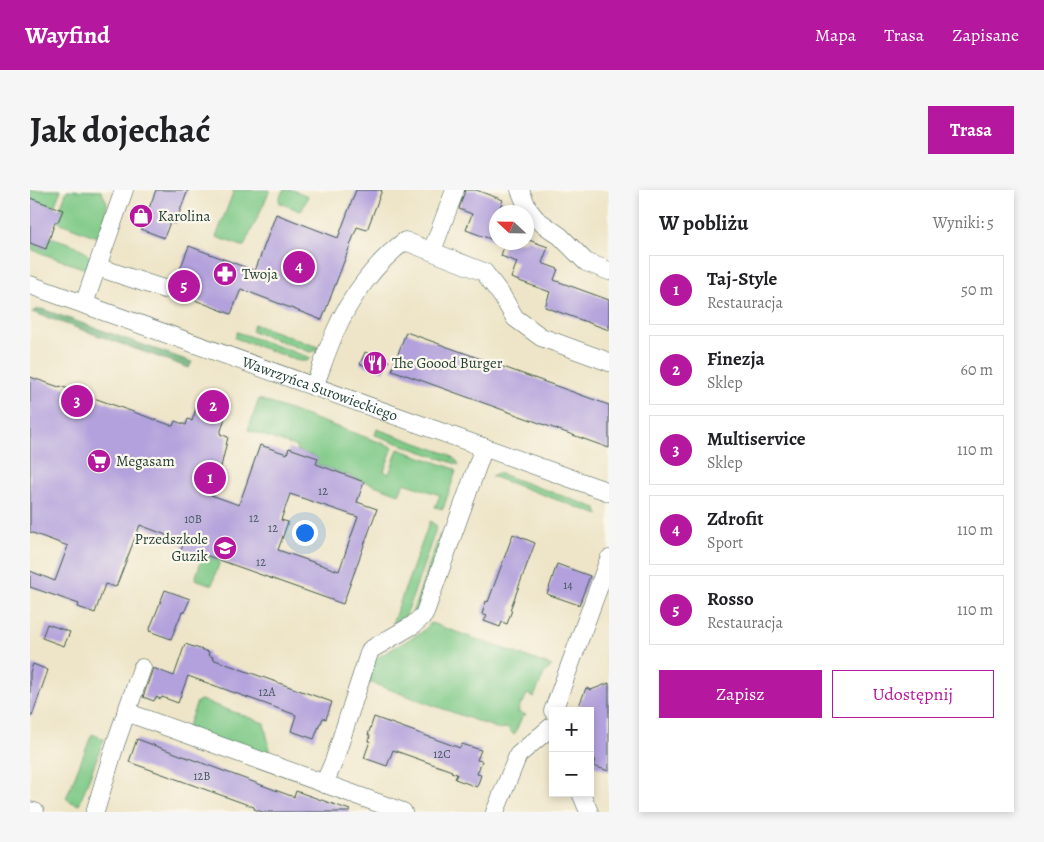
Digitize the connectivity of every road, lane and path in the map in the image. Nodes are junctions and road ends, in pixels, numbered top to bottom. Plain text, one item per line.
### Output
1 (124, 190) edge
2 (455, 190) edge
3 (520, 190) edge
4 (432, 251) junction
5 (98, 267) junction
6 (609, 270) edge
7 (30, 285) edge
8 (164, 290) dead end
9 (84, 304) junction
10 (609, 362) edge
11 (314, 387) junction
12 (484, 447) junction
13 (609, 492) edge
14 (609, 559) edge
15 (142, 668) dead end
16 (557, 707) edge
17 (126, 712) junction
18 (549, 723) edge
19 (324, 784) junction
20 (583, 797) edge
21 (30, 811) edge
22 (35, 812) edge
23 (95, 812) edge
24 (403, 812) edge
25 (495, 812) edge
26 (590, 812) edge

1 - 5 street
2 - 4 street
3 - 6 street
4 - 10 street
4 - 11 street
5 - 8 street
5 - 9 street
7 - 9 street, Wawrzyńca Surowieckiego
9 - 11 street, Wawrzyńca Surowieckiego
11 - 12 street, Wawrzyńca Surowieckiego
12 - 13 street, Wawrzyńca Surowieckiego
12 - 19 street
14 - 16 street
15 - 17 street
17 - 19 street
17 - 23 street
18 - 25 street
19 - 24 street
20 - 26 street
21 - 22 street

